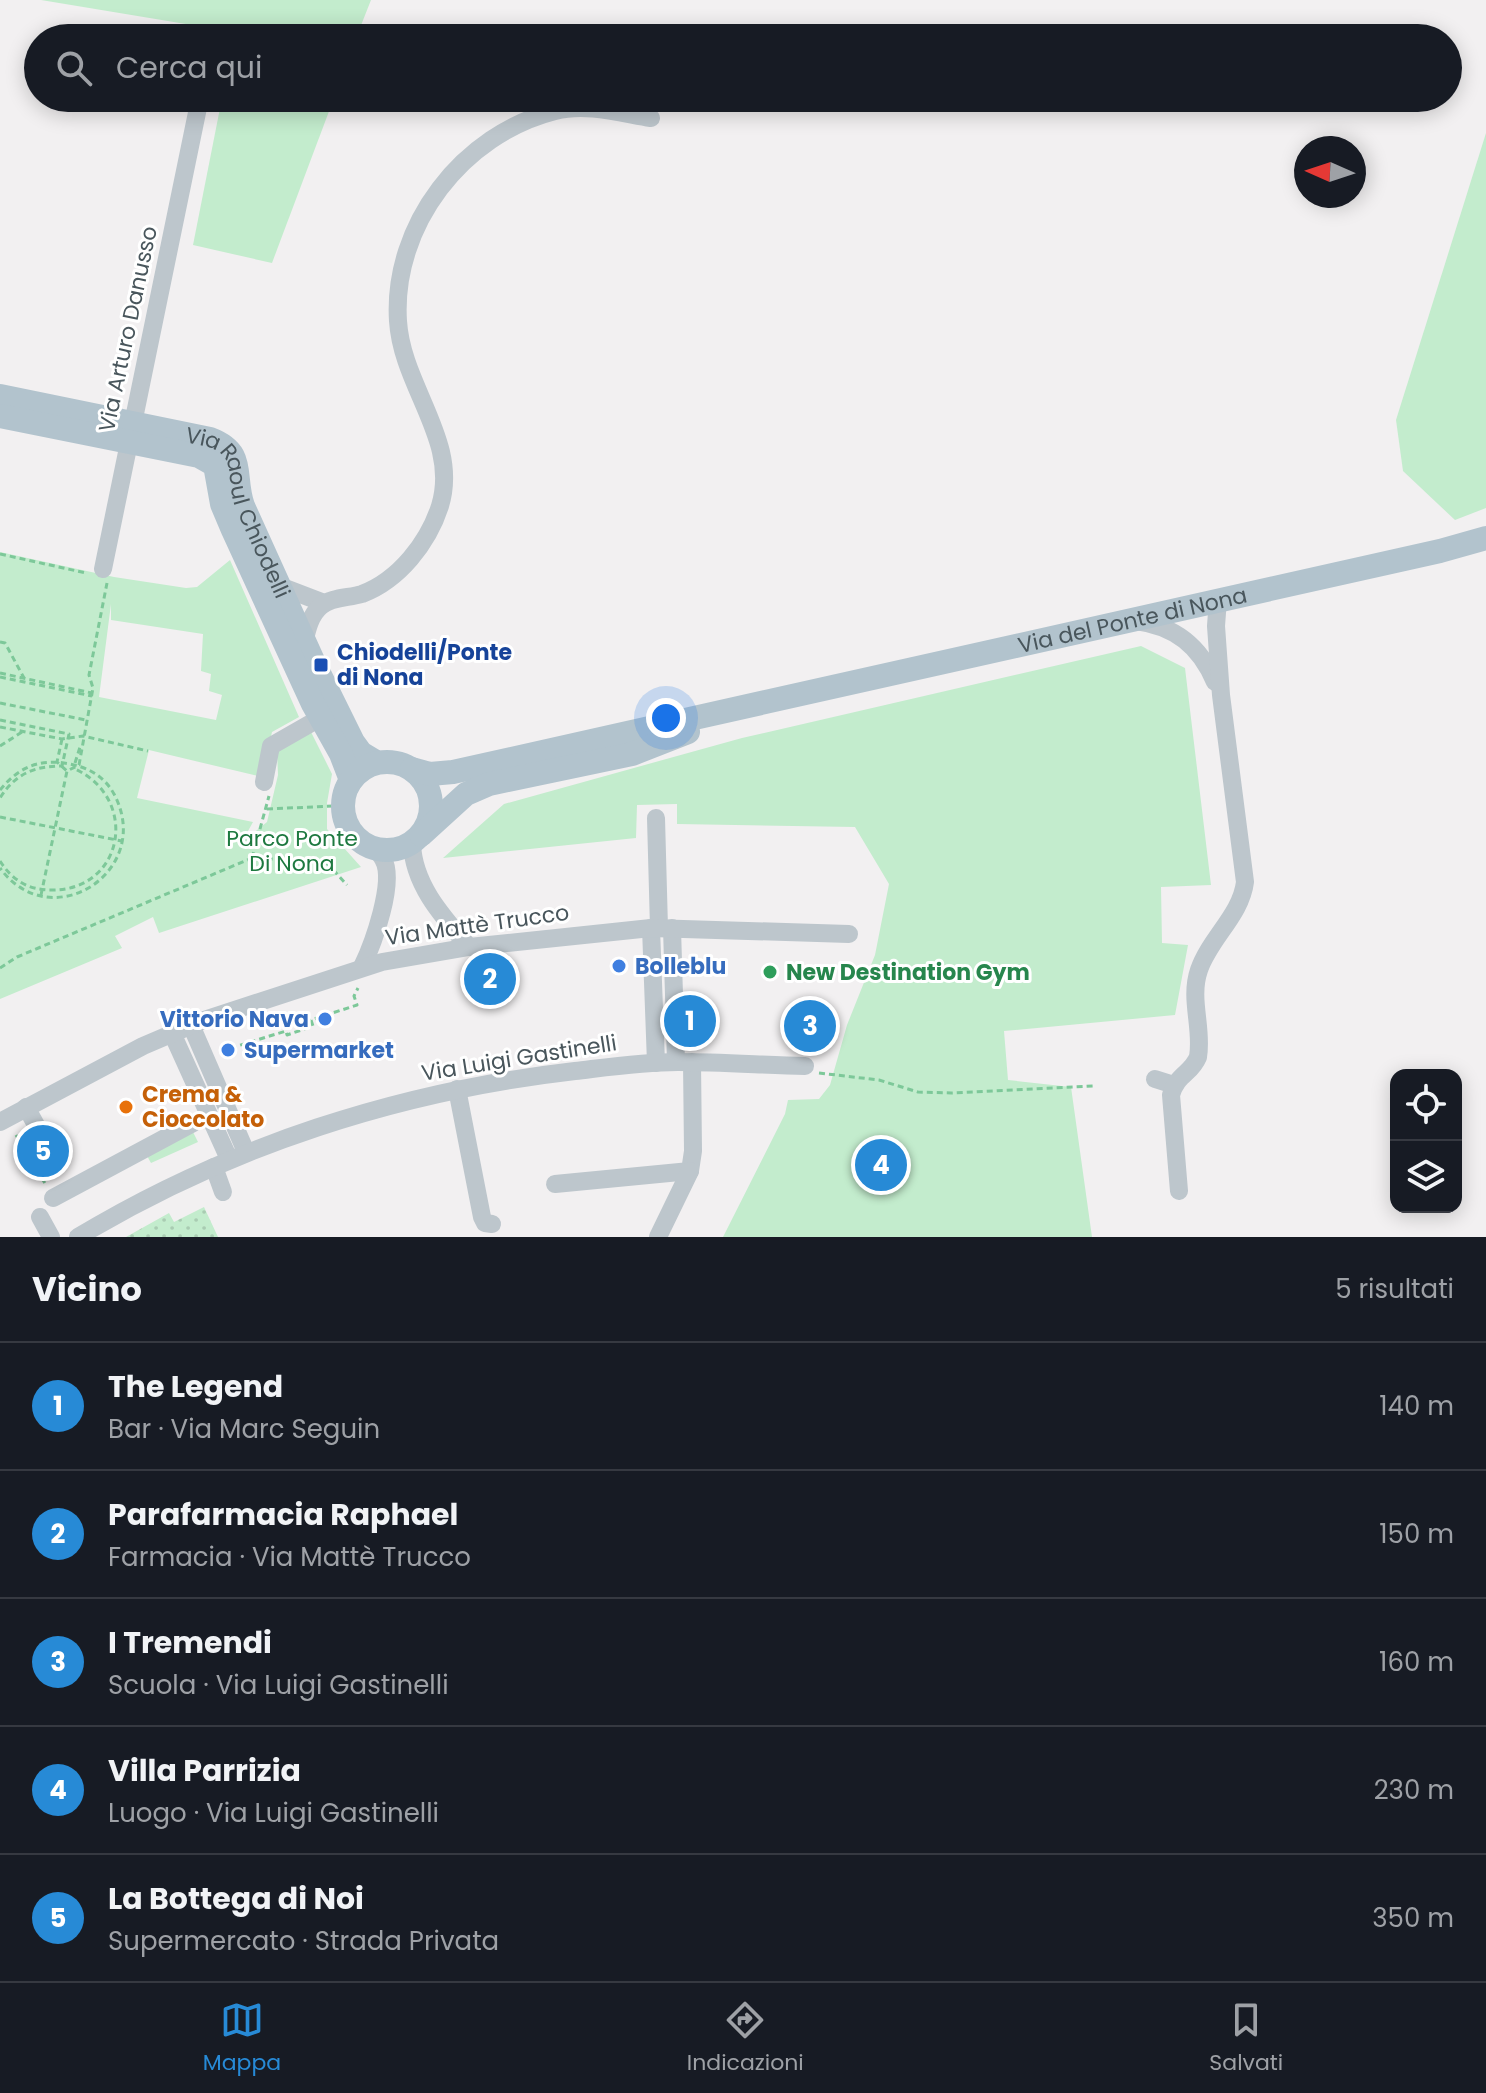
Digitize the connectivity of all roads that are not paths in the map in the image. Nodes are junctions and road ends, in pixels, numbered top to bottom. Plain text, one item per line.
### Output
1 (197, 112) edge
2 (551, 112) edge
3 (616, 112) edge
4 (651, 118) dead end
5 (0, 396) edge
6 (0, 416) edge
7 (132, 433) junction
8 (1486, 538) edge
9 (106, 573) road end
10 (277, 585) junction
11 (1218, 599) junction
12 (324, 603) junction
13 (1185, 607) junction
14 (1128, 621) junction
15 (1187, 639) junction
16 (304, 643) junction
17 (1217, 644) junction
18 (1221, 695) junction
19 (777, 699) junction
20 (320, 718) junction
21 (376, 762) junction
22 (412, 769) junction
23 (351, 780) junction
24 (264, 782) dead end
25 (656, 818) dead end
26 (416, 839) junction
27 (375, 849) junction
28 (660, 928) junction
29 (849, 934) dead end
30 (469, 947) junction
31 (362, 967) junction
32 (191, 1025) junction
33 (172, 1033) junction
34 (684, 1062) junction
35 (656, 1063) junction
36 (812, 1070) road end
37 (1155, 1079) dead end
38 (1174, 1085) junction
39 (457, 1089) junction
40 (57, 1091) junction
41 (26, 1107) junction
42 (65, 1109) dead end
43 (0, 1122) edge
44 (193, 1123) dead end
45 (36, 1125) dead end
46 (230, 1159) junction
47 (690, 1171) junction
48 (555, 1184) dead end
49 (1179, 1191) dead end
50 (223, 1192) dead end
51 (53, 1198) road end
52 (40, 1217) dead end
53 (492, 1224) dead end
54 (49, 1237) edge
55 (78, 1237) edge
56 (658, 1237) edge

1 - 7 street, Via Arturo Danusso
2 - 12 street
3 - 4 street
5 - 7 main road, Via Raoul Chiodelli
6 - 7 main road, Via Raoul Chiodelli
7 - 9 street, Via Arturo Danusso
7 - 10 main road, Via Raoul Chiodelli
7 - 20 main road, Via Raoul Chiodelli
8 - 11 main road, Via del Ponte di Nona
10 - 12 street
10 - 16 main road, Via Raoul Chiodelli
11 - 13 main road, Via del Ponte di Nona
11 - 17 street
12 - 16 street
13 - 14 main road, Via del Ponte di Nona
13 - 15 street
13 - 17 street
14 - 15 street
14 - 19 main road, Via del Ponte di Nona
15 - 18 street
16 - 21 main road, Via Raoul Chiodelli
17 - 18 street
18 - 38 street
19 - 22 main road, Via del Ponte di Nona
19 - 26 main road, Via del Ponte di Nona
20 - 23 main road, Via Raoul Chiodelli
20 - 24 street
21 - 22 main road
21 - 23 main road
22 - 26 main road
23 - 27 main road
25 - 28 street
26 - 27 main road
26 - 30 street
27 - 31 street
28 - 29 street, Via Mattè Trucco
28 - 30 street, Via Mattè Trucco
28 - 34 street
28 - 35 street
30 - 31 street, Via Mattè Trucco
31 - 32 street, Via Mattè Trucco
32 - 33 street, Via Mattè Trucco
32 - 46 street
33 - 40 street, Via Mattè Trucco
33 - 46 street
34 - 35 street, Via Luigi Gastinelli
34 - 36 street, Via Luigi Gastinelli
34 - 47 street
35 - 39 street, Via Luigi Gastinelli
37 - 38 street
38 - 49 street
39 - 46 street, Via Luigi Gastinelli
39 - 53 street
40 - 41 street, Via Mattè Trucco
40 - 42 street
41 - 43 street, Via Mattè Trucco
41 - 45 street
44 - 51 street
46 - 50 street
46 - 55 street, Via Luigi Gastinelli
47 - 48 street
47 - 56 street
52 - 54 street

